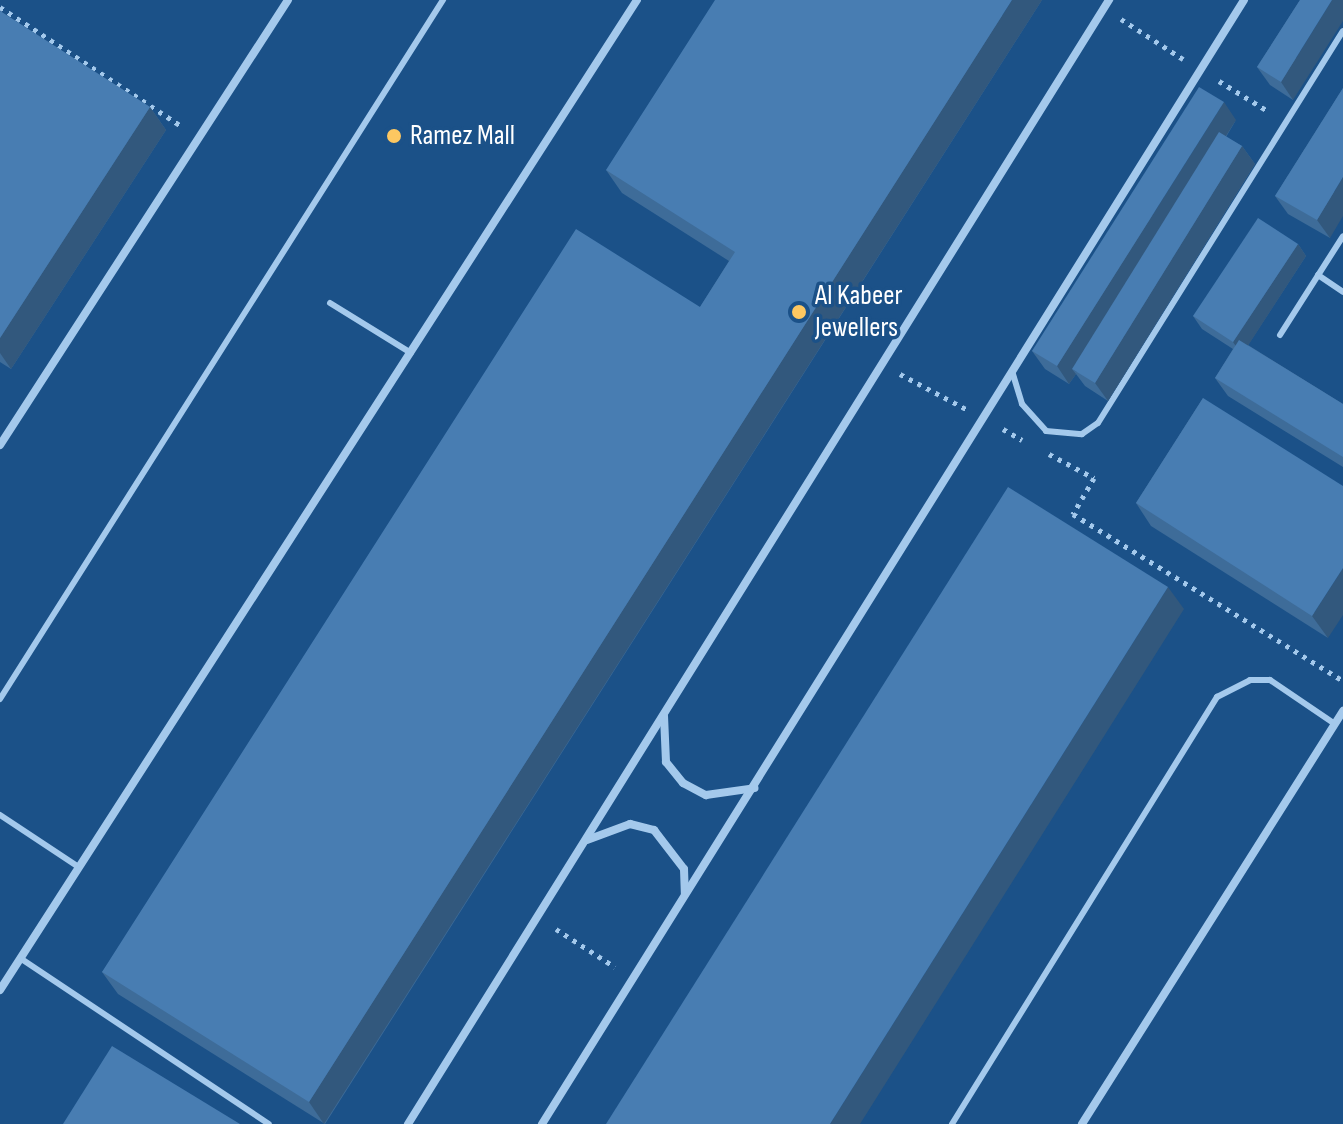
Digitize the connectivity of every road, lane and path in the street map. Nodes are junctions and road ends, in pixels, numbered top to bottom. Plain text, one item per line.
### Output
1 (288, 0) edge
2 (443, 0) edge
3 (637, 0) edge
4 (1109, 0) edge
5 (1244, 0) edge
6 (0, 7) edge
7 (1343, 31) edge
8 (199, 137) junction
9 (1343, 236) edge
10 (1318, 275) junction
11 (1343, 292) edge
12 (330, 303) dead end
13 (1280, 335) dead end
14 (411, 353) junction
15 (881, 364) junction
16 (1012, 371) junction
17 (984, 419) junction
18 (0, 445) edge
19 (1343, 681) edge
20 (0, 699) edge
21 (664, 711) junction
22 (1343, 711) edge
23 (1335, 724) junction
24 (757, 788) junction
25 (0, 815) edge
26 (584, 842) junction
27 (77, 866) junction
28 (685, 895) junction
29 (537, 917) junction
30 (20, 958) junction
31 (632, 979) junction
32 (0, 990) edge
33 (269, 1124) edge
34 (408, 1124) edge
35 (542, 1124) edge
36 (952, 1124) edge
37 (1082, 1124) edge

1 - 8 street
2 - 20 lane
3 - 14 street
4 - 15 street
5 - 16 street
6 - 8 path
7 - 16 lane
8 - 18 street
9 - 10 lane
10 - 11 lane
10 - 13 lane
12 - 14 lane
14 - 27 street
15 - 17 path
15 - 21 street
16 - 17 street
17 - 19 path
17 - 24 street
21 - 24 street
21 - 26 street
22 - 23 street
23 - 36 lane
23 - 37 street
24 - 28 street
25 - 27 lane
26 - 28 street
26 - 29 street
27 - 30 street
28 - 31 street
29 - 31 path
29 - 34 street
30 - 32 street
30 - 33 lane
31 - 35 street

